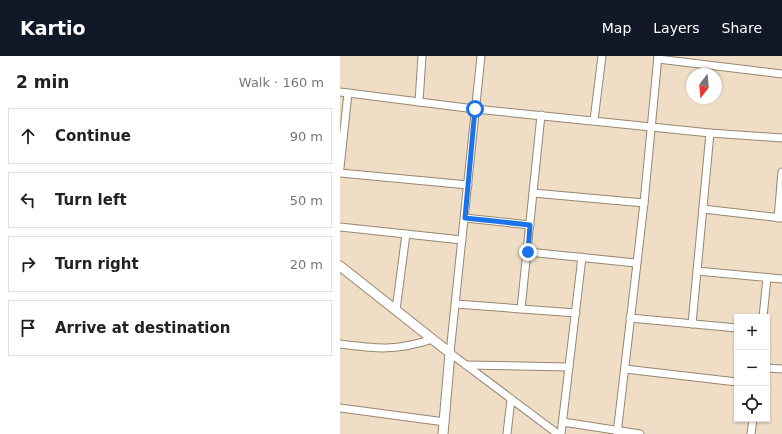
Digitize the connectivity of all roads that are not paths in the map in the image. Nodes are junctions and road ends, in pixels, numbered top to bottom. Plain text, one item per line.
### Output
1 (422, 56) edge
2 (481, 56) edge
3 (602, 56) edge
4 (658, 57) edge
5 (782, 74) edge
6 (344, 93) edge
7 (419, 102) junction
8 (475, 109) junction
9 (541, 115) junction
10 (594, 120) junction
11 (650, 126) junction
12 (710, 132) junction
13 (782, 138) edge
14 (340, 168) edge
15 (340, 172) edge
16 (782, 172) edge
17 (468, 185) junction
18 (533, 193) junction
19 (644, 203) junction
20 (702, 209) junction
21 (465, 218) junction
22 (780, 218) edge
23 (530, 225) junction
24 (340, 227) edge
25 (406, 234) junction
26 (462, 240) junction
27 (528, 252) junction
28 (582, 257) junction
29 (636, 263) junction
30 (340, 266) edge
31 (697, 271) junction
32 (767, 278) junction
33 (782, 279) edge
34 (456, 304) junction
35 (521, 309) junction
36 (396, 310) junction
37 (576, 313) junction
38 (763, 314) edge
39 (630, 318) junction
40 (692, 324) junction
41 (734, 328) edge
42 (433, 339) junction
43 (340, 344) edge
44 (450, 353) junction
45 (466, 365) junction
46 (569, 367) junction
47 (770, 368) edge
48 (625, 369) junction
49 (782, 369) edge
50 (734, 382) edge
51 (511, 398) junction
52 (340, 408) edge
53 (445, 422) junction
54 (563, 422) junction
55 (753, 422) edge
56 (617, 432) edge
57 (443, 434) edge
58 (507, 434) edge
59 (558, 434) edge
60 (561, 434) edge
61 (640, 434) edge
62 (751, 434) edge

1 - 7 street
2 - 8 street
3 - 10 street
4 - 5 street
4 - 11 street
6 - 7 street
6 - 14 street
7 - 8 street
8 - 9 street
8 - 17 street
9 - 10 street
9 - 18 street
10 - 11 street
11 - 12 street
11 - 19 street
12 - 13 street
12 - 20 street
15 - 17 street
16 - 22 street
17 - 21 street
18 - 19 street
18 - 23 street
19 - 29 street
20 - 22 street
20 - 31 street
21 - 23 street
21 - 26 street
23 - 27 street
24 - 25 street
25 - 26 street
25 - 36 street
26 - 34 street
27 - 28 street
27 - 35 street
28 - 29 street
28 - 37 street
29 - 39 street
30 - 36 street
31 - 32 street
31 - 40 street
32 - 33 street
32 - 38 street
34 - 35 street
34 - 44 street
35 - 37 street
36 - 42 street
37 - 46 street
39 - 40 street
39 - 48 street
40 - 41 street
42 - 43 street
42 - 44 street
44 - 45 street
44 - 53 street
45 - 46 street
45 - 51 street
46 - 54 street
47 - 49 street
48 - 50 street
48 - 56 street
51 - 58 street
51 - 59 street
52 - 53 street
53 - 57 street
54 - 56 street
54 - 60 street
55 - 62 street
56 - 61 street

